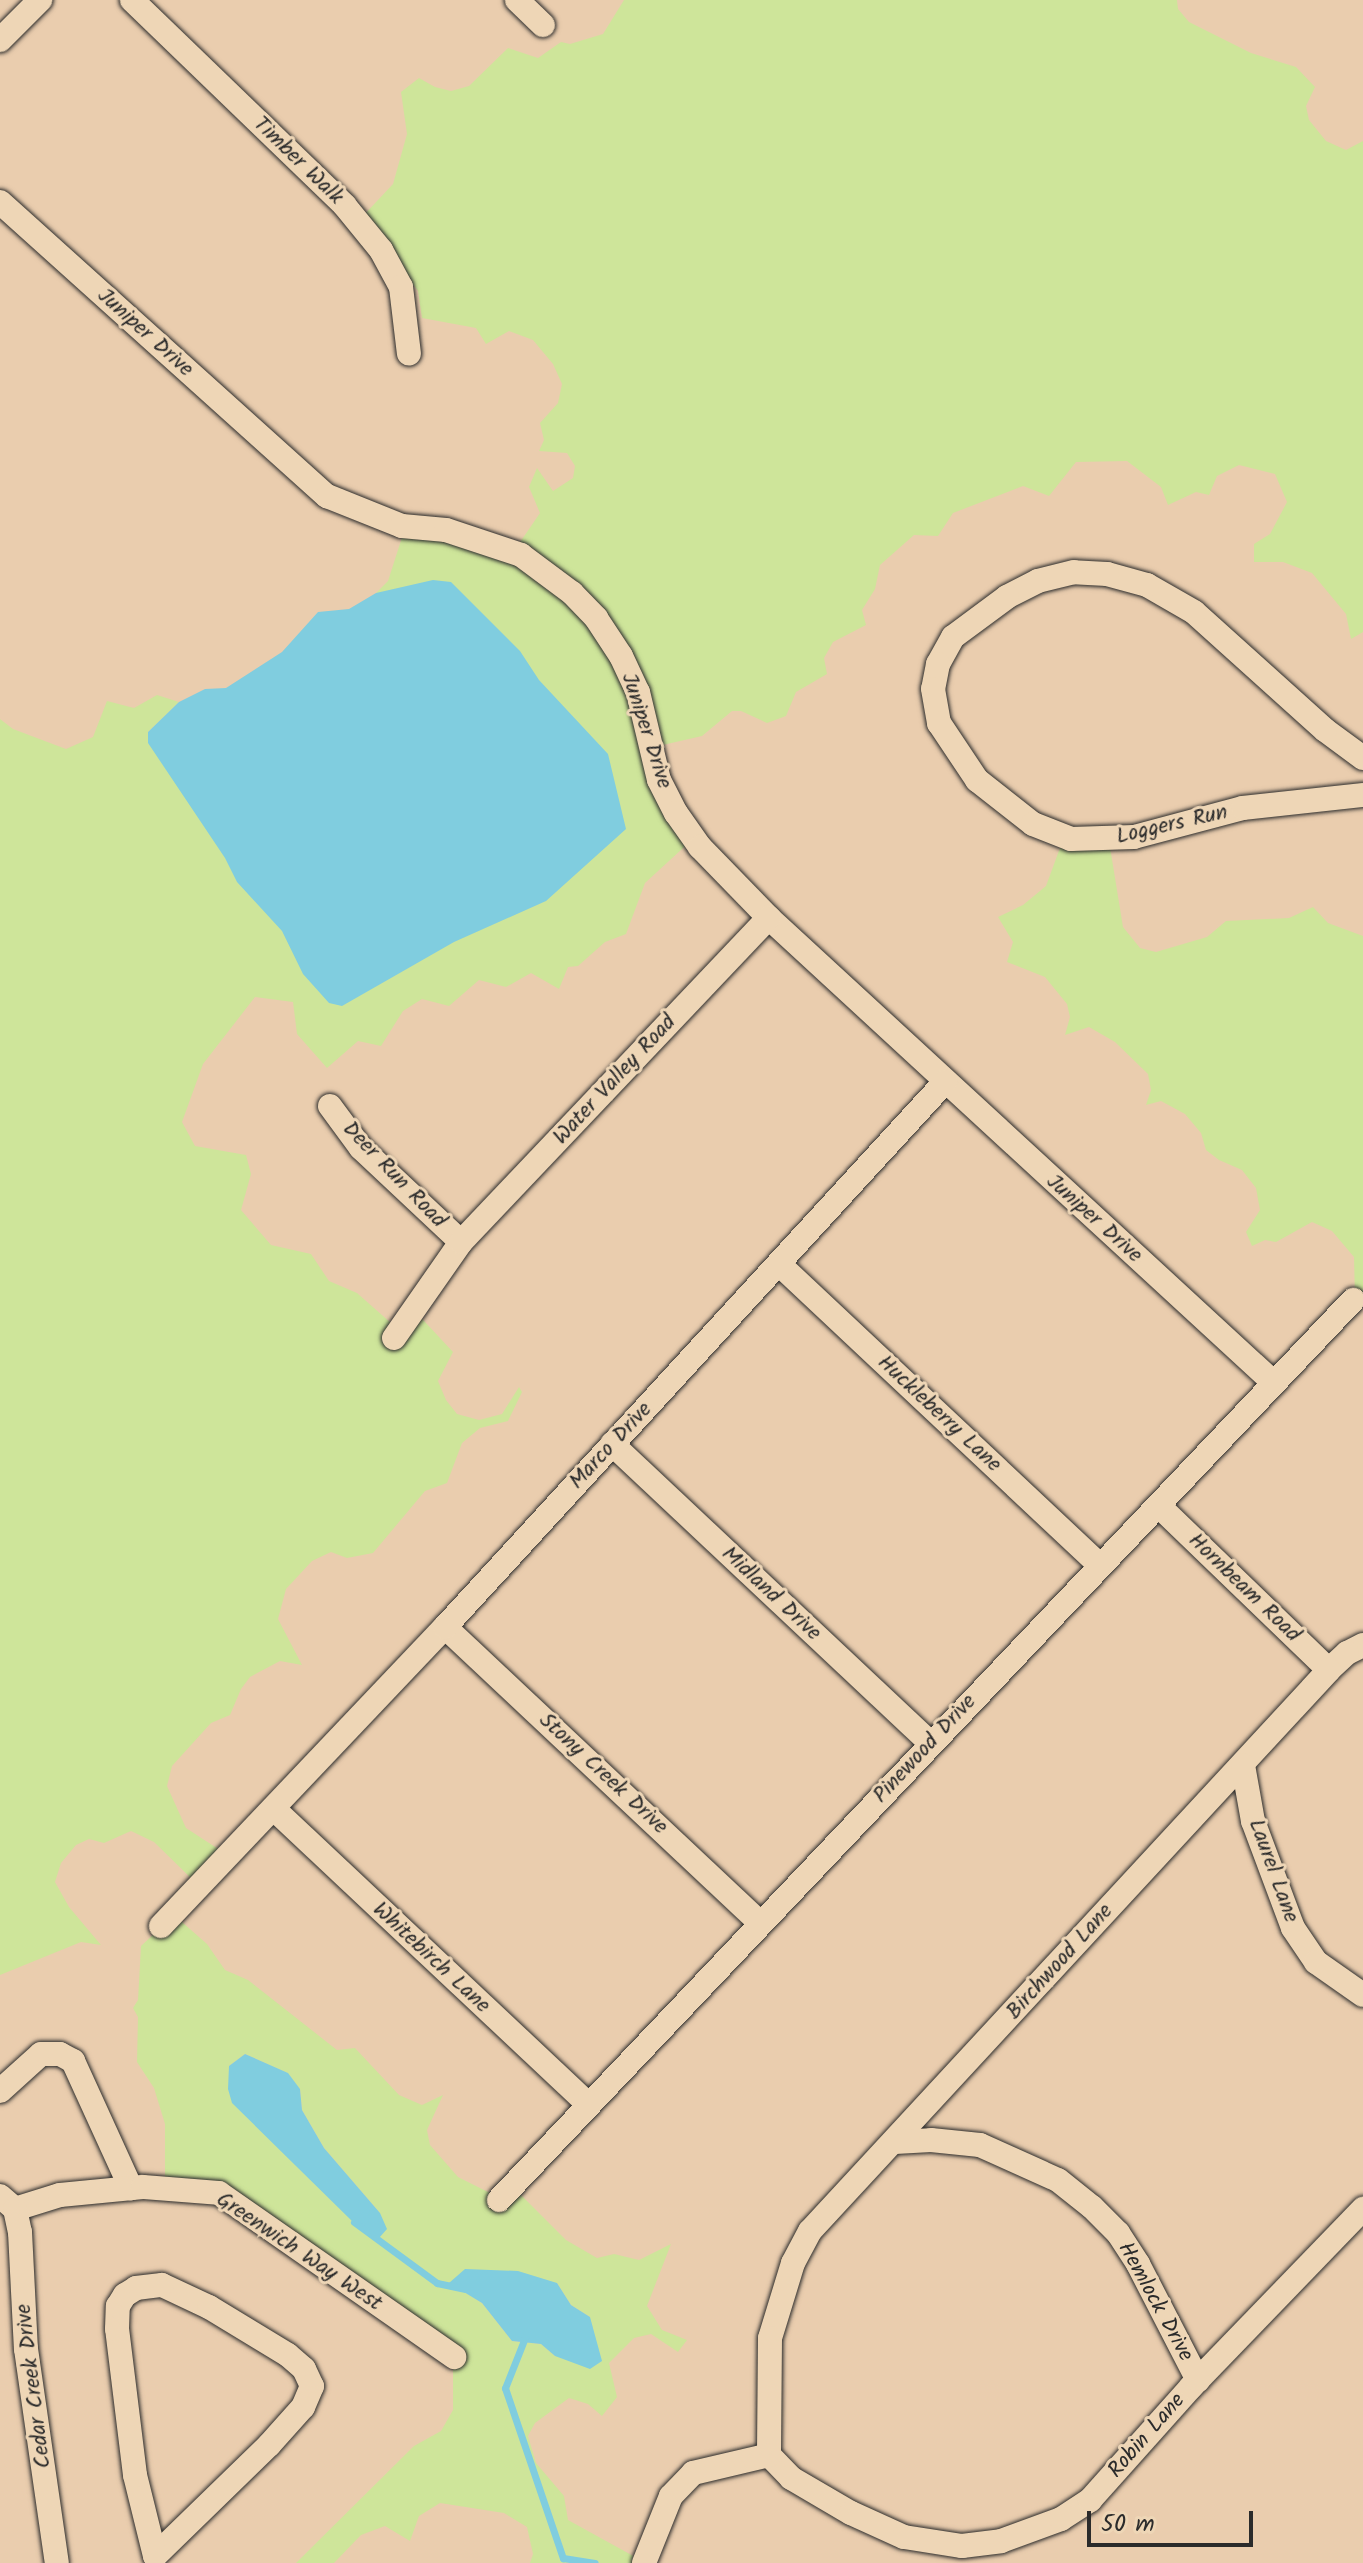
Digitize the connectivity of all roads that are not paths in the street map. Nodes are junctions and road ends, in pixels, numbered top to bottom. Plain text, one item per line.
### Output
1 (40, 0) edge
2 (132, 0) edge
3 (517, 0) edge
4 (543, 25) dead end
5 (0, 40) edge
6 (0, 202) edge
7 (409, 354) dead end
8 (1363, 758) edge
9 (1363, 795) edge
10 (769, 918) junction
11 (945, 1082) junction
12 (330, 1106) dead end
13 (461, 1242) junction
14 (779, 1264) junction
15 (1353, 1300) dead end
16 (394, 1338) dead end
17 (1274, 1383) junction
18 (612, 1444) junction
19 (1159, 1506) junction
20 (1099, 1565) junction
21 (445, 1627) junction
22 (1363, 1645) edge
23 (1329, 1670) junction
24 (930, 1743) junction
25 (1243, 1765) junction
26 (275, 1810) junction
27 (759, 1922) junction
28 (161, 1926) dead end
29 (1363, 1995) edge
30 (0, 2091) edge
31 (588, 2104) junction
32 (895, 2142) junction
33 (131, 2188) junction
34 (499, 2200) dead end
35 (8, 2203) edge
36 (1363, 2209) edge
37 (454, 2357) dead end
38 (1198, 2380) junction
39 (769, 2455) junction
40 (153, 2560) edge
41 (57, 2563) edge
42 (644, 2563) edge

1 - 5 street
2 - 7 street, Timber Walk
3 - 4 street
6 - 10 street, Juniper Drive
8 - 9 street, Loggers Run
10 - 11 street, Juniper Drive
10 - 13 street, Water Valley Road
11 - 14 street, Marco Drive
11 - 17 street, Juniper Drive
12 - 13 street, Deer Run Road
13 - 16 street
14 - 18 street, Marco Drive
14 - 20 street, Huckleberry Lane
15 - 17 street, Pinewood Drive
17 - 19 street, Pinewood Drive
18 - 21 street, Marco Drive
18 - 24 street, Midland Drive
19 - 20 street, Pinewood Drive
19 - 23 street, Hornbeam Road
20 - 24 street, Pinewood Drive
21 - 26 street, Marco Drive
21 - 27 street, Stony Creek Drive
22 - 23 street, Birchwood Lane
23 - 25 street, Birchwood Lane
24 - 27 street, Pinewood Drive
25 - 29 street, Laurel Lane
25 - 32 street, Birchwood Lane
26 - 28 street, Marco Drive
26 - 31 street, Whitebirch Lane
27 - 31 street, Pinewood Drive
30 - 33 street
31 - 34 street, Pinewood Drive
32 - 38 street, Hemlock Drive
32 - 39 street, Birchwood Lane
33 - 35 street, Greenwich Way West
33 - 37 street, Greenwich Way West
35 - 41 street, Cedar Creek Drive
36 - 38 street, Robin Lane
38 - 39 street, Robin Lane
39 - 42 street
40 - 40 street

